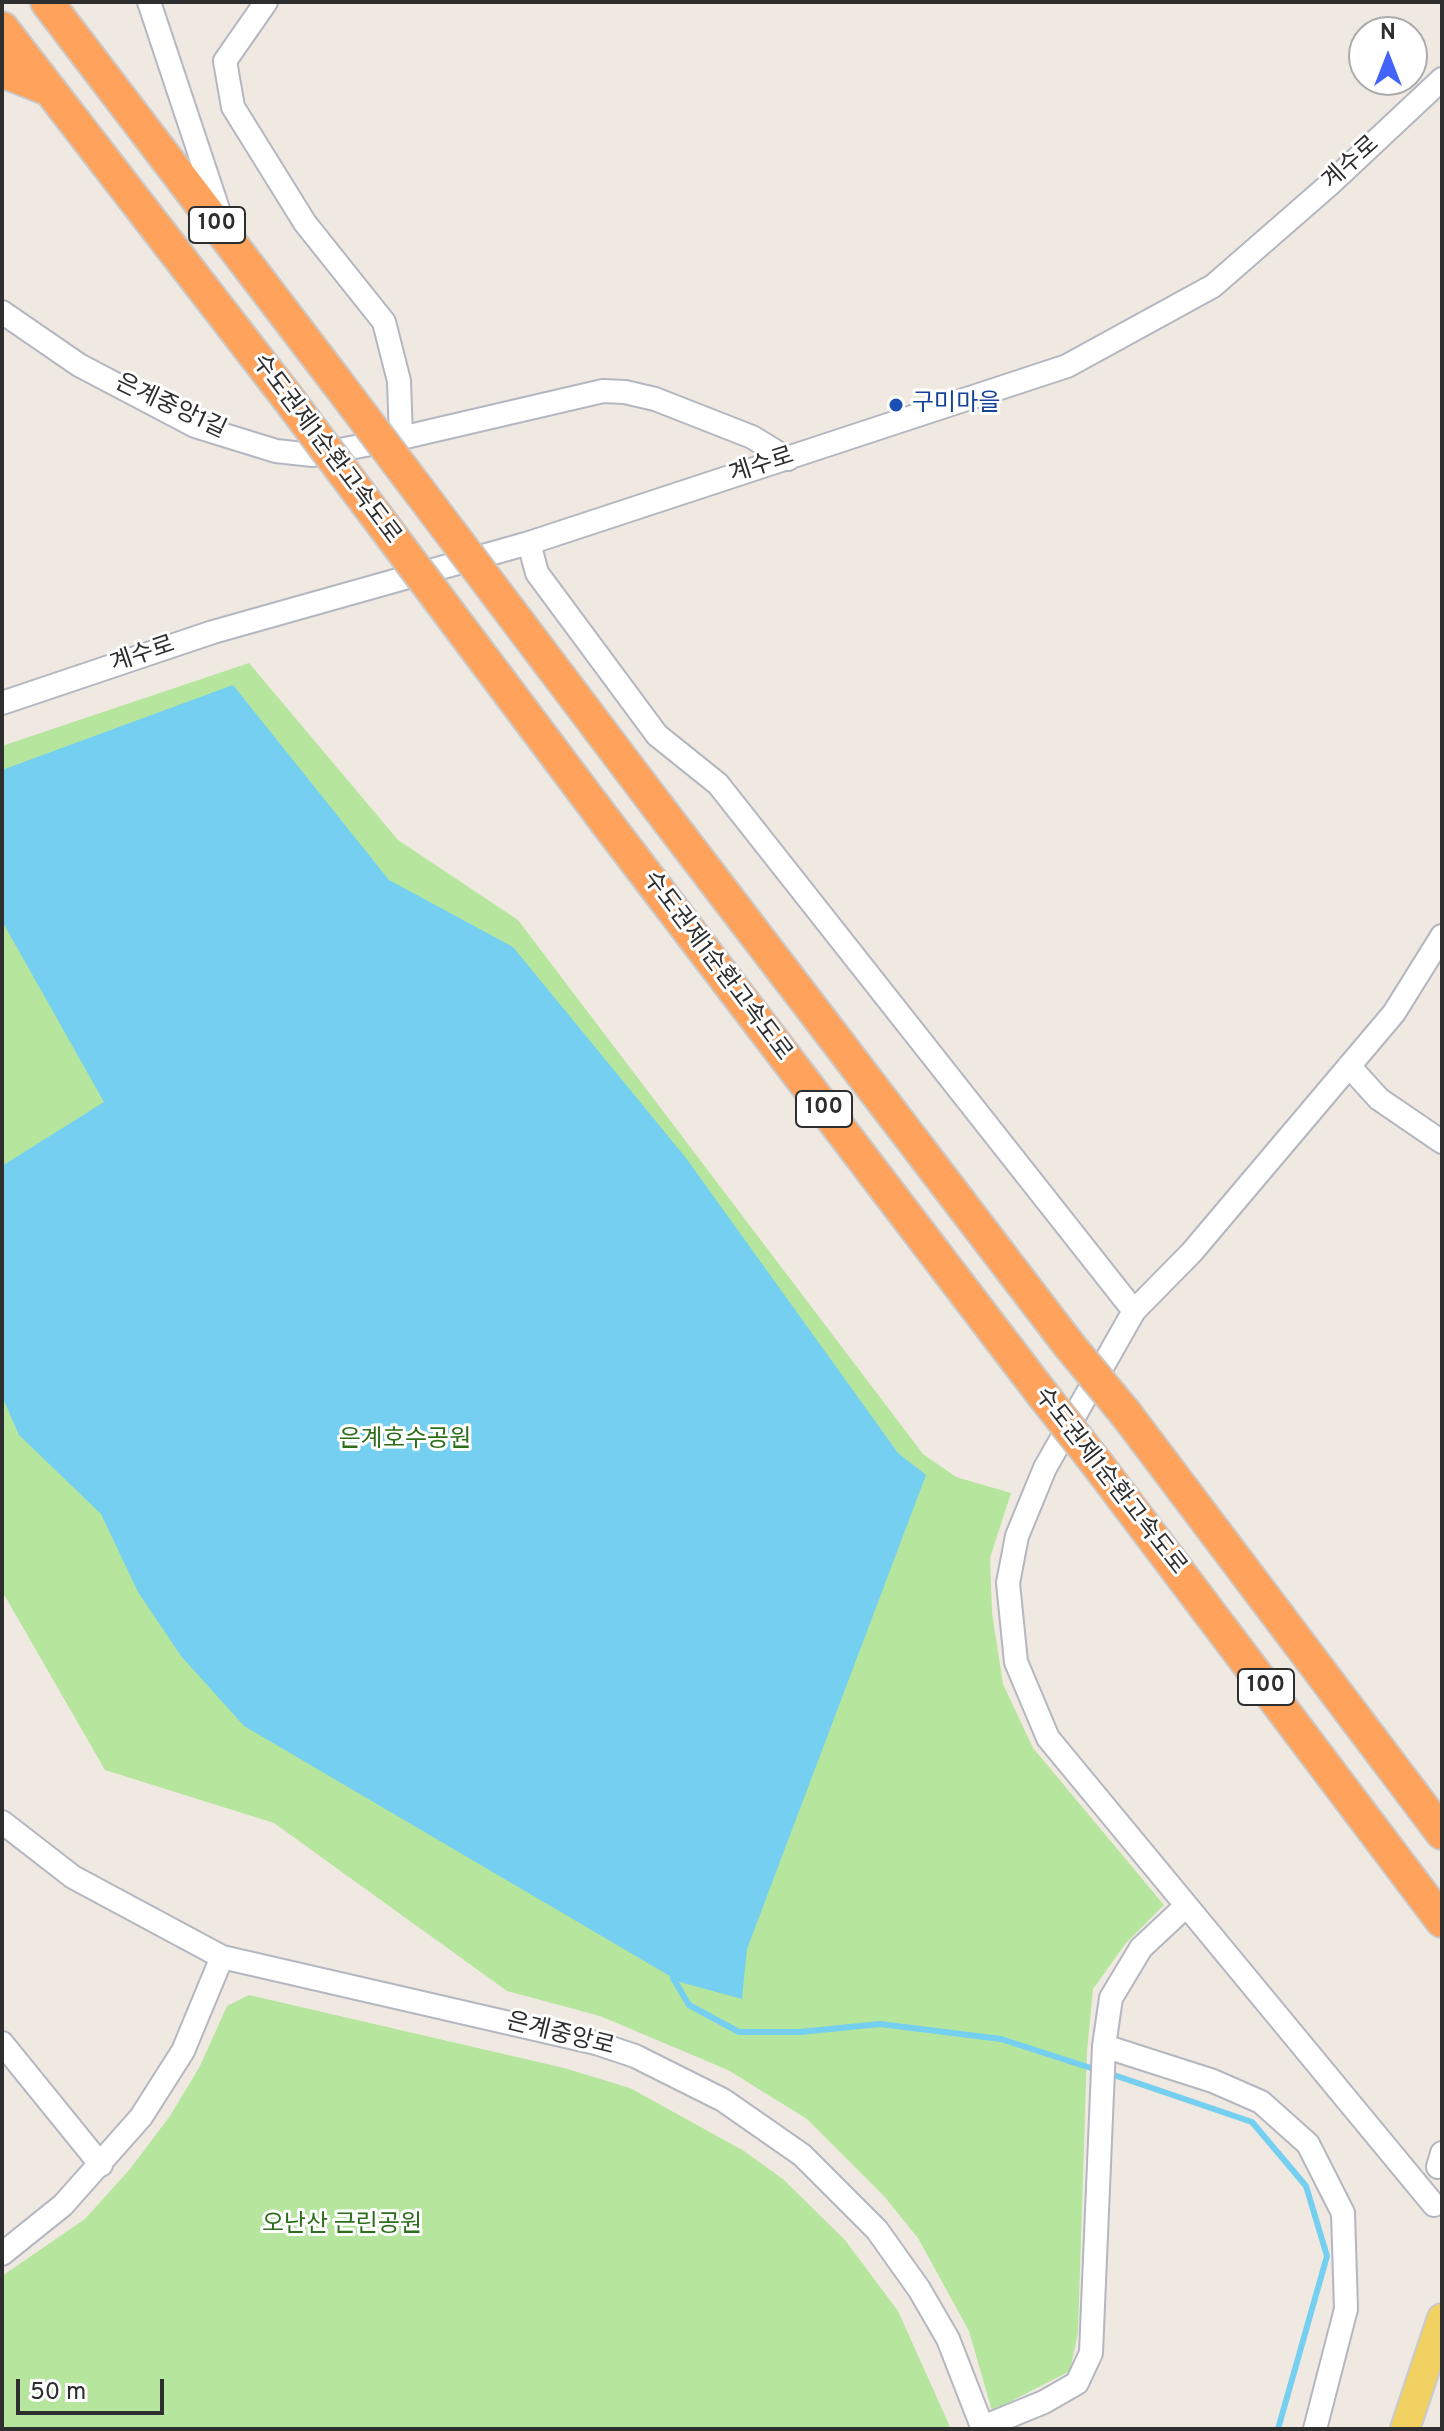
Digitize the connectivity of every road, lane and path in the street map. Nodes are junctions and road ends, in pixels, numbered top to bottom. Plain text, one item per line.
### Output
1 (47, 2) edge
2 (66, 2) edge
3 (149, 2) edge
4 (266, 2) edge
5 (2, 28) edge
6 (98, 69) junction
7 (2, 71) edge
8 (1442, 79) edge
9 (48, 89) junction
10 (229, 241) junction
11 (2, 312) edge
12 (401, 438) junction
13 (788, 459) junction
14 (529, 543) junction
15 (2, 703) edge
16 (1442, 936) edge
17 (1349, 1066) junction
18 (1442, 1142) edge
19 (1134, 1311) junction
20 (2, 1822) edge
21 (1442, 1833) edge
22 (1186, 1906) junction
23 (1438, 1915) edge
24 (222, 1957) junction
25 (2, 2043) edge
26 (1104, 2050) junction
27 (101, 2165) junction
28 (1434, 2205) dead end
29 (2, 2254) edge
30 (1442, 2318) edge
31 (983, 2428) edge
32 (1315, 2429) edge
33 (1405, 2429) edge

1 - 6 highway, 수도권제1순환고속도로 / 100
2 - 6 highway, 수도권제1순환고속도로 / 100
3 - 10 street
4 - 12 street
5 - 9 highway, 수도권제1순환고속도로 / 100
6 - 10 highway, 수도권제1순환고속도로 / 100
7 - 9 highway
8 - 13 street, 계수로
9 - 23 highway, 수도권제1순환고속도로 / 100, bridge
10 - 21 highway, 수도권제1순환고속도로 / 100, bridge
11 - 12 street, 은계중앙1길
12 - 13 street, 은계중앙1길
13 - 14 street, 계수로
14 - 15 street, 계수로
14 - 19 street
16 - 17 street
17 - 18 street
17 - 19 street
19 - 22 street
20 - 24 street, 은계중앙로
22 - 26 street
22 - 28 street
24 - 27 street
24 - 31 street, 은계중앙로
25 - 27 street
26 - 31 street
26 - 32 street
27 - 29 street
30 - 33 main road

